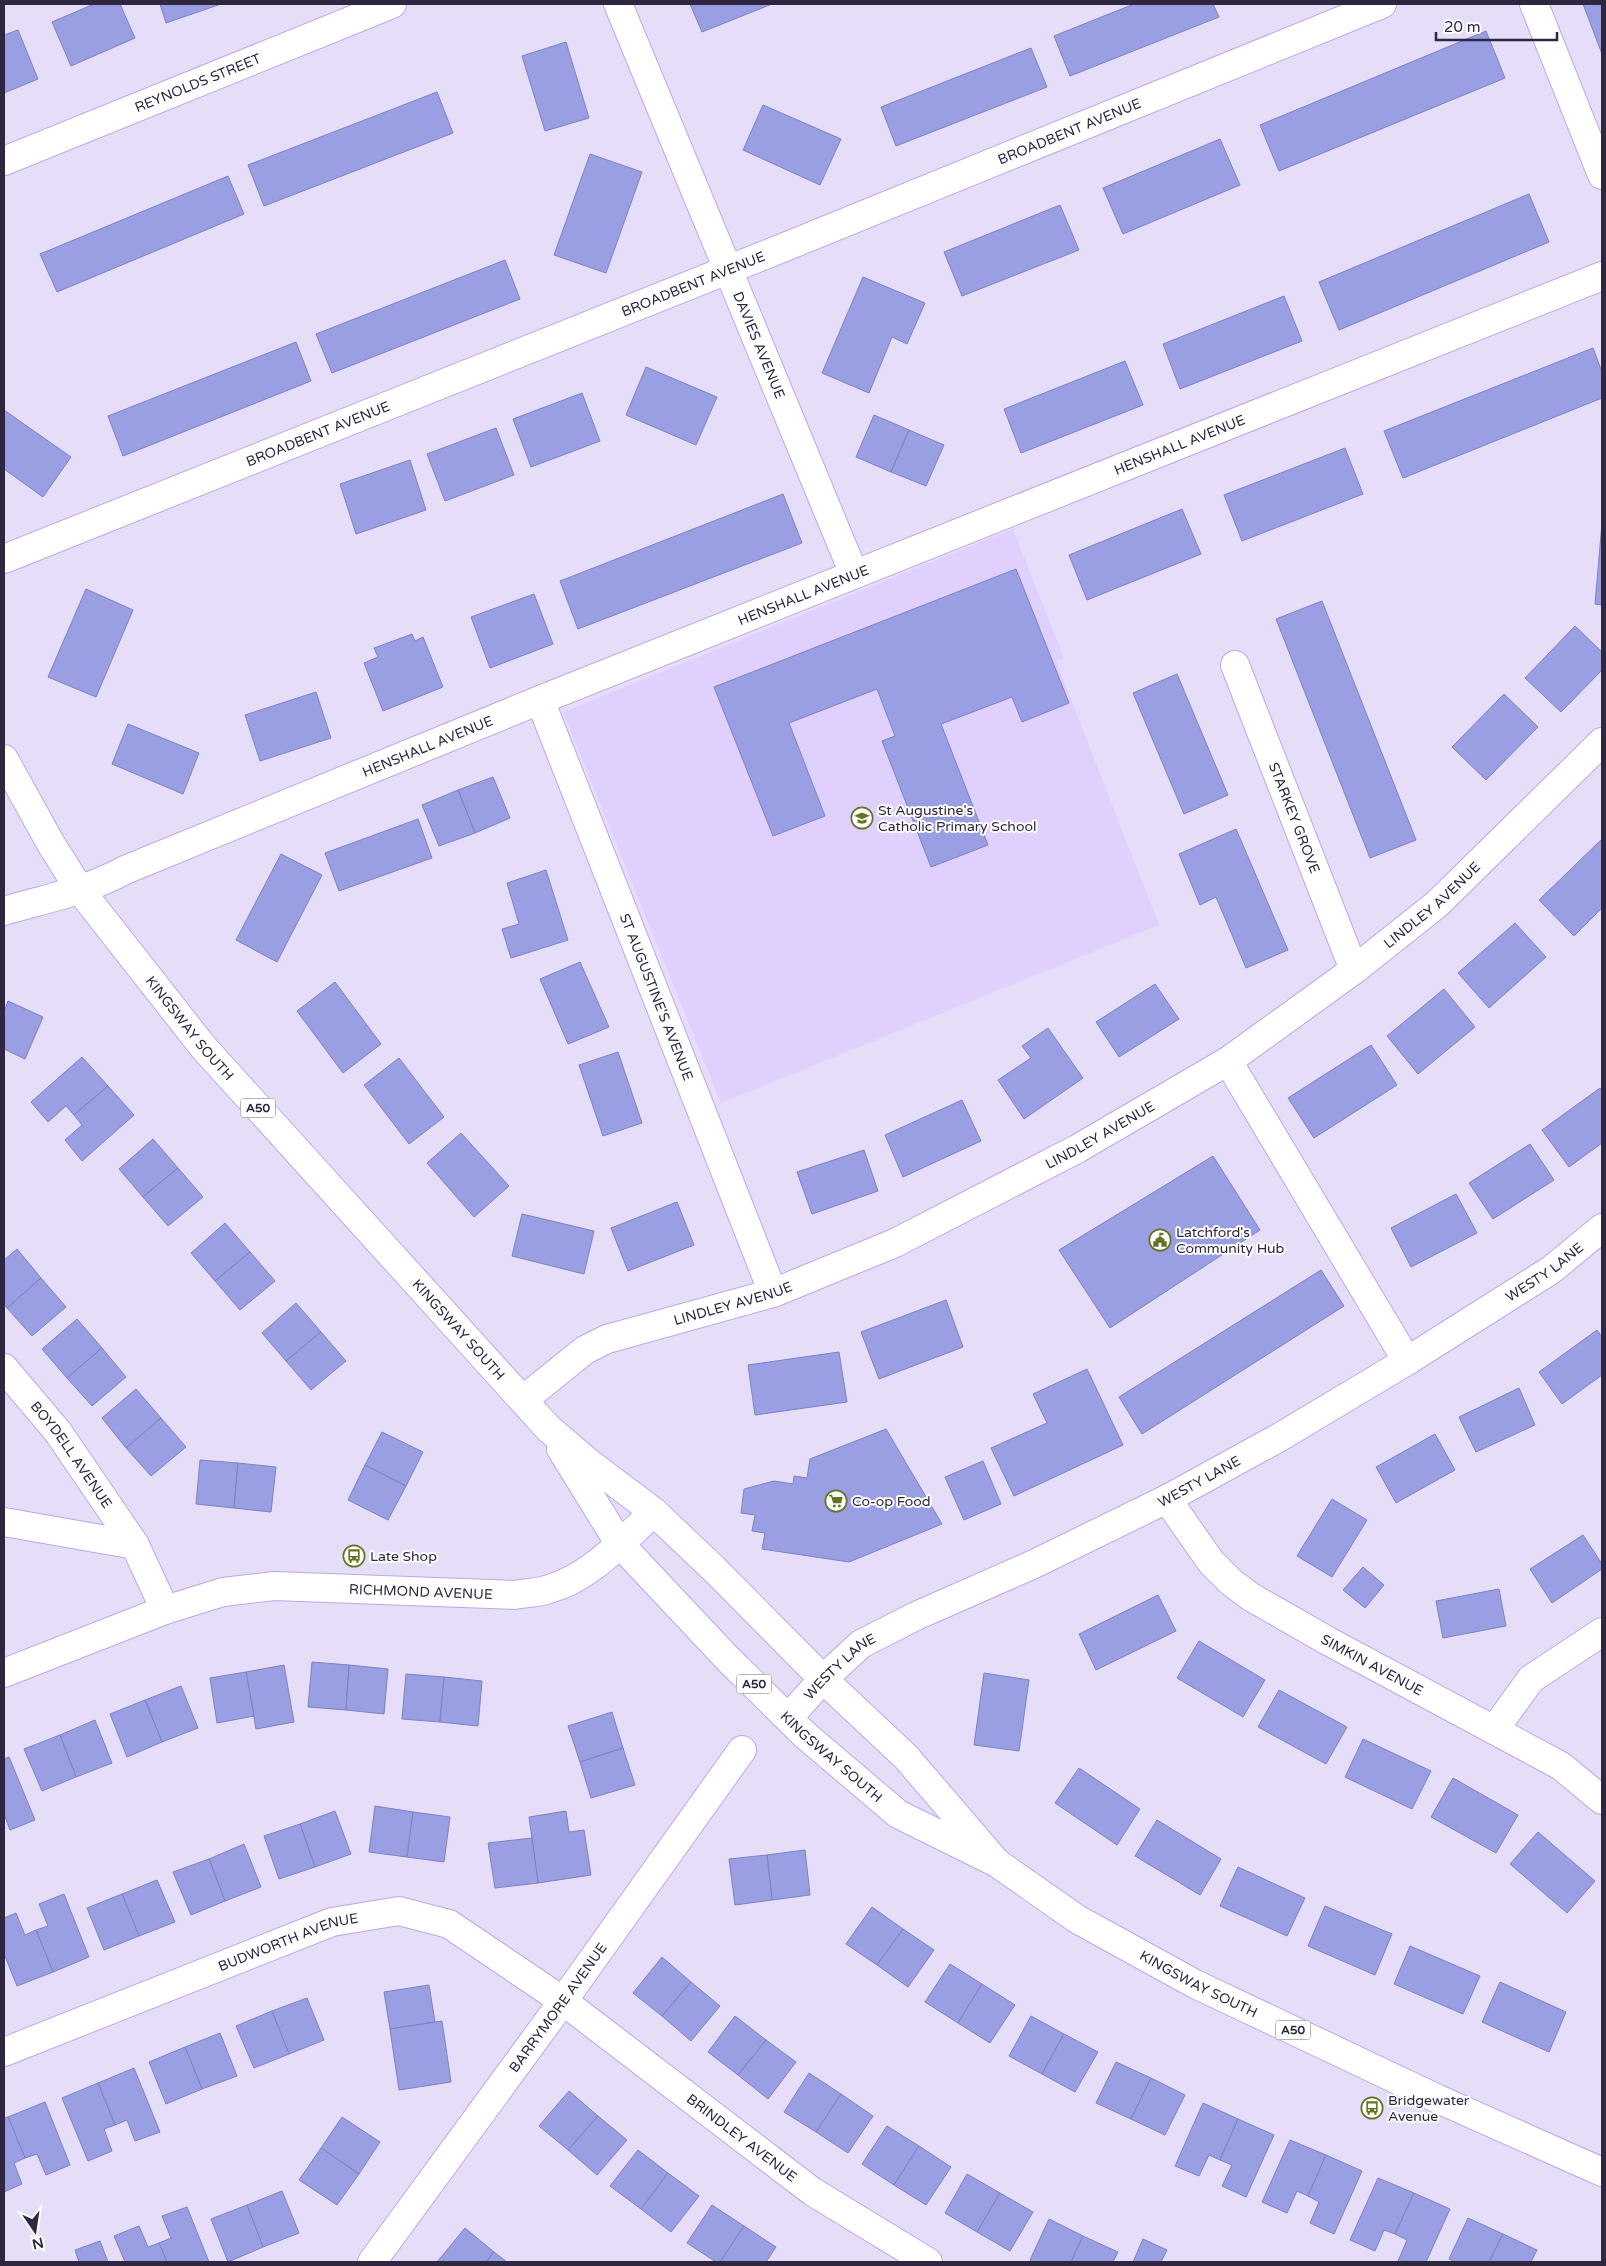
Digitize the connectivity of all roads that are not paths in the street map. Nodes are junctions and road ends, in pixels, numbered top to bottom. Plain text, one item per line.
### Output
1 (392, 4) edge
2 (618, 4) edge
3 (1382, 4) edge
4 (1534, 4) edge
5 (4, 161) edge
6 (1602, 175) edge
7 (729, 269) junction
8 (1602, 276) edge
9 (4, 559) edge
10 (854, 574) junction
11 (1235, 665) dead end
12 (540, 700) junction
13 (1602, 742) edge
14 (4, 760) edge
15 (80, 890) junction
16 (4, 911) edge
17 (1354, 970) junction
18 (1228, 1061) junction
19 (1602, 1228) edge
20 (773, 1293) junction
21 (1407, 1361) junction
22 (4, 1368) edge
23 (523, 1400) junction
24 (548, 1428) junction
25 (1168, 1499) junction
26 (654, 1512) junction
27 (4, 1522) edge
28 (619, 1543) junction
29 (135, 1545) junction
30 (164, 1610) junction
31 (1602, 1632) edge
32 (4, 1673) edge
33 (823, 1679) junction
34 (789, 1716) junction
35 (1494, 1730) junction
36 (742, 1750) dead end
37 (1602, 1800) edge
38 (997, 1863) junction
39 (563, 2001) junction
40 (4, 2052) edge
41 (1602, 2172) edge
42 (372, 2262) edge
43 (928, 2262) edge

1 - 5 street, REYNOLDS STREET
2 - 7 street, DAVIES AVENUE
3 - 7 street, BROADBENT AVENUE
4 - 6 street
7 - 9 street, BROADBENT AVENUE
7 - 10 street, DAVIES AVENUE
8 - 10 street, HENSHALL AVENUE
10 - 12 street, HENSHALL AVENUE
11 - 17 street, STARKEY GROVE
12 - 15 street, HENSHALL AVENUE
12 - 20 street, ST AUGUSTINE'S AVENUE
13 - 17 street, LINDLEY AVENUE
14 - 15 street, KINGSWAY SOUTH / A50
15 - 16 street, HENSHALL AVENUE
15 - 23 street, KINGSWAY SOUTH / A50
17 - 18 street, LINDLEY AVENUE
18 - 20 street, LINDLEY AVENUE
18 - 21 street
19 - 21 street, WESTY LANE
20 - 23 street, LINDLEY AVENUE
21 - 25 street, WESTY LANE
22 - 29 street, BOYDELL AVENUE
23 - 24 street, KINGSWAY SOUTH / A50
24 - 26 street, KINGSWAY SOUTH / A50
24 - 28 street, KINGSWAY SOUTH / A50
25 - 33 street, WESTY LANE
25 - 35 street, SIMKIN AVENUE
26 - 28 street, RICHMOND AVENUE
26 - 33 street, KINGSWAY SOUTH / A50
27 - 29 street
28 - 30 street, RICHMOND AVENUE
28 - 34 street, KINGSWAY SOUTH / A50
29 - 30 street
30 - 32 street, RICHMOND AVENUE
31 - 35 street
33 - 34 street, WESTY LANE
33 - 38 street, KINGSWAY SOUTH / A50
34 - 38 street, KINGSWAY SOUTH / A50
35 - 37 street, SIMKIN AVENUE
36 - 39 street, BARRYMORE AVENUE
38 - 41 street, KINGSWAY SOUTH / A50
39 - 40 street, BUDWORTH AVENUE
39 - 42 street, BARRYMORE AVENUE
39 - 43 street, BRINDLEY AVENUE

